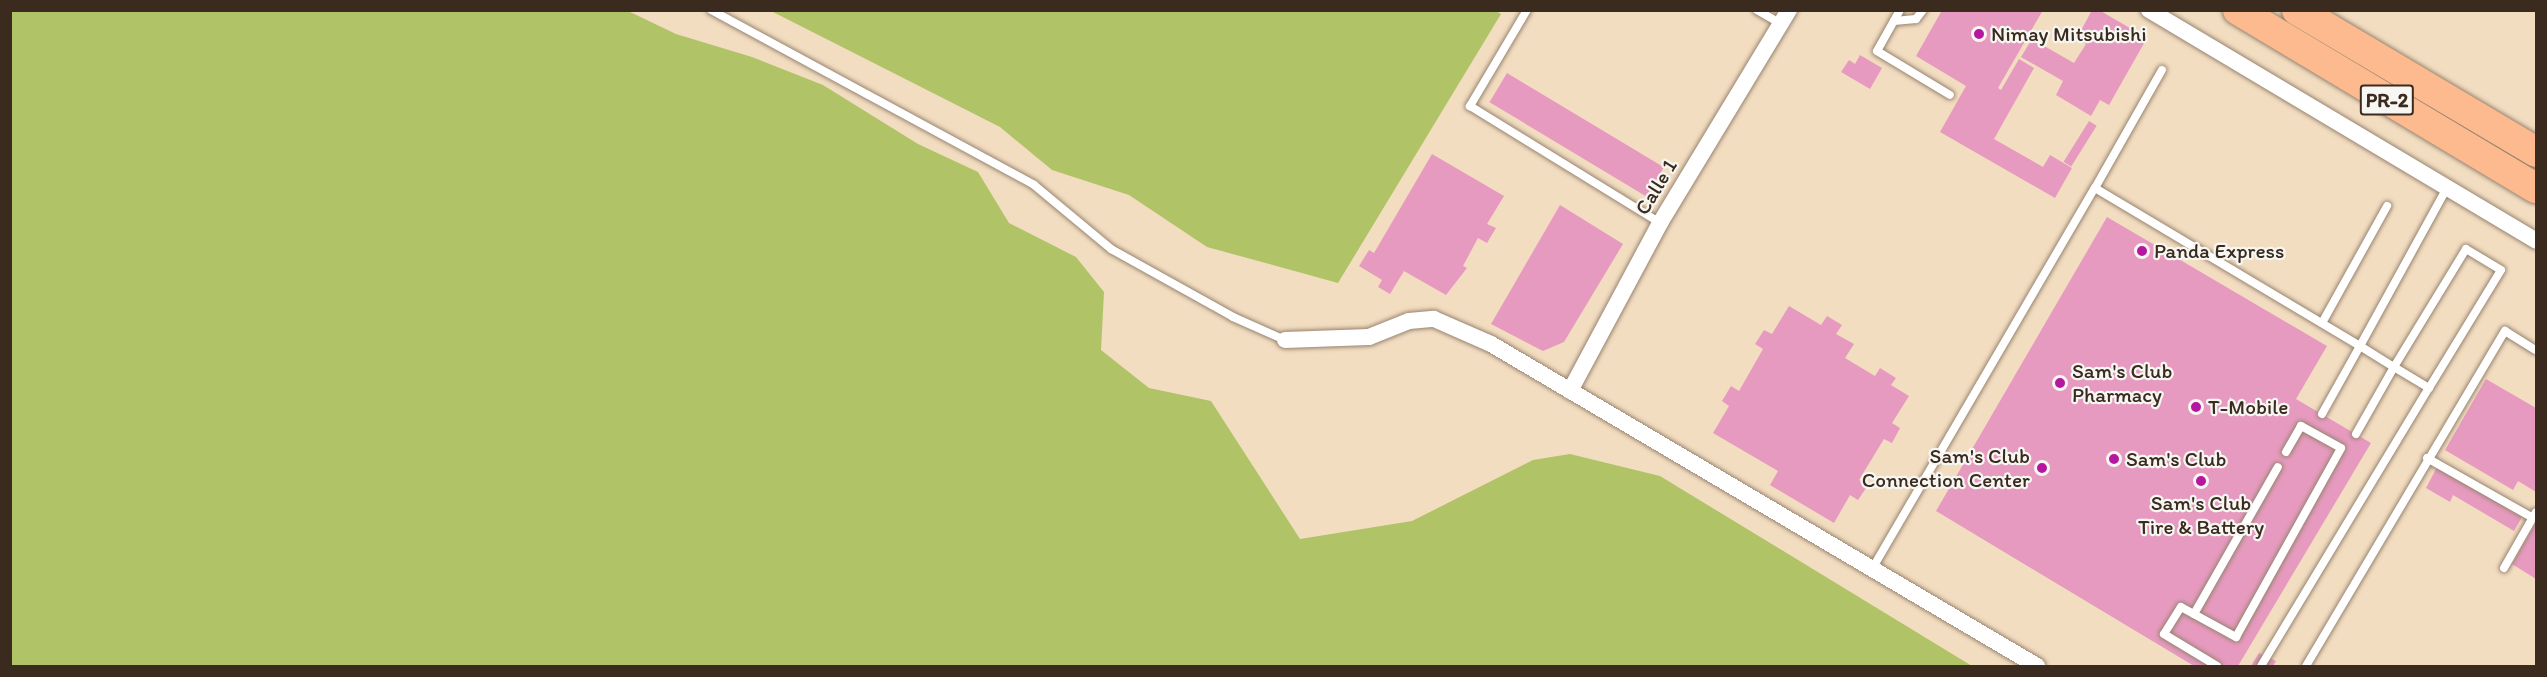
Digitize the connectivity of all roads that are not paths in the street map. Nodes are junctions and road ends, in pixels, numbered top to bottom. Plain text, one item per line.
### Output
1 (711, 10) edge
2 (1527, 10) edge
3 (1757, 10) edge
4 (1900, 10) edge
5 (1923, 10) edge
6 (2149, 10) edge
7 (2238, 10) edge
8 (2297, 10) edge
9 (1785, 17) edge
10 (1894, 21) junction
11 (2162, 70) dead end
12 (1950, 95) dead end
13 (2536, 152) edge
14 (2095, 188) junction
15 (2447, 188) junction
16 (2536, 188) edge
17 (2387, 206) dead end
18 (1660, 223) junction
19 (2536, 241) edge
20 (2322, 323) junction
21 (1285, 340) joint
22 (2360, 346) junction
23 (2536, 350) edge
24 (2394, 368) junction
25 (2429, 388) junction
26 (1570, 391) junction
27 (2322, 414) dead end
28 (2356, 434) dead end
29 (2286, 452) dead end
30 (2427, 458) junction
31 (2278, 466) dead end
32 (2535, 515) edge
33 (2504, 568) dead end
34 (1872, 569) junction
35 (2194, 614) junction
36 (2037, 666) edge
37 (2217, 666) edge
38 (2261, 666) edge
39 (2306, 666) edge

1 - 21 lane
2 - 18 lane
3 - 9 lane
4 - 10 lane
5 - 10 lane
6 - 15 street
7 - 16 highway, PR-2
8 - 13 highway, PR-2
9 - 18 street, Calle 1
10 - 12 lane
11 - 14 lane
14 - 20 lane
14 - 34 lane
15 - 19 street
15 - 22 lane
17 - 20 lane
18 - 26 street, Calle 1
20 - 22 lane
21 - 26 street
22 - 24 lane
22 - 27 lane
23 - 30 lane
24 - 25 lane
24 - 25 lane
24 - 28 lane
25 - 38 lane
26 - 34 street
29 - 35 lane
30 - 32 lane
30 - 39 lane
31 - 35 lane
32 - 33 lane
34 - 36 street
35 - 37 lane

